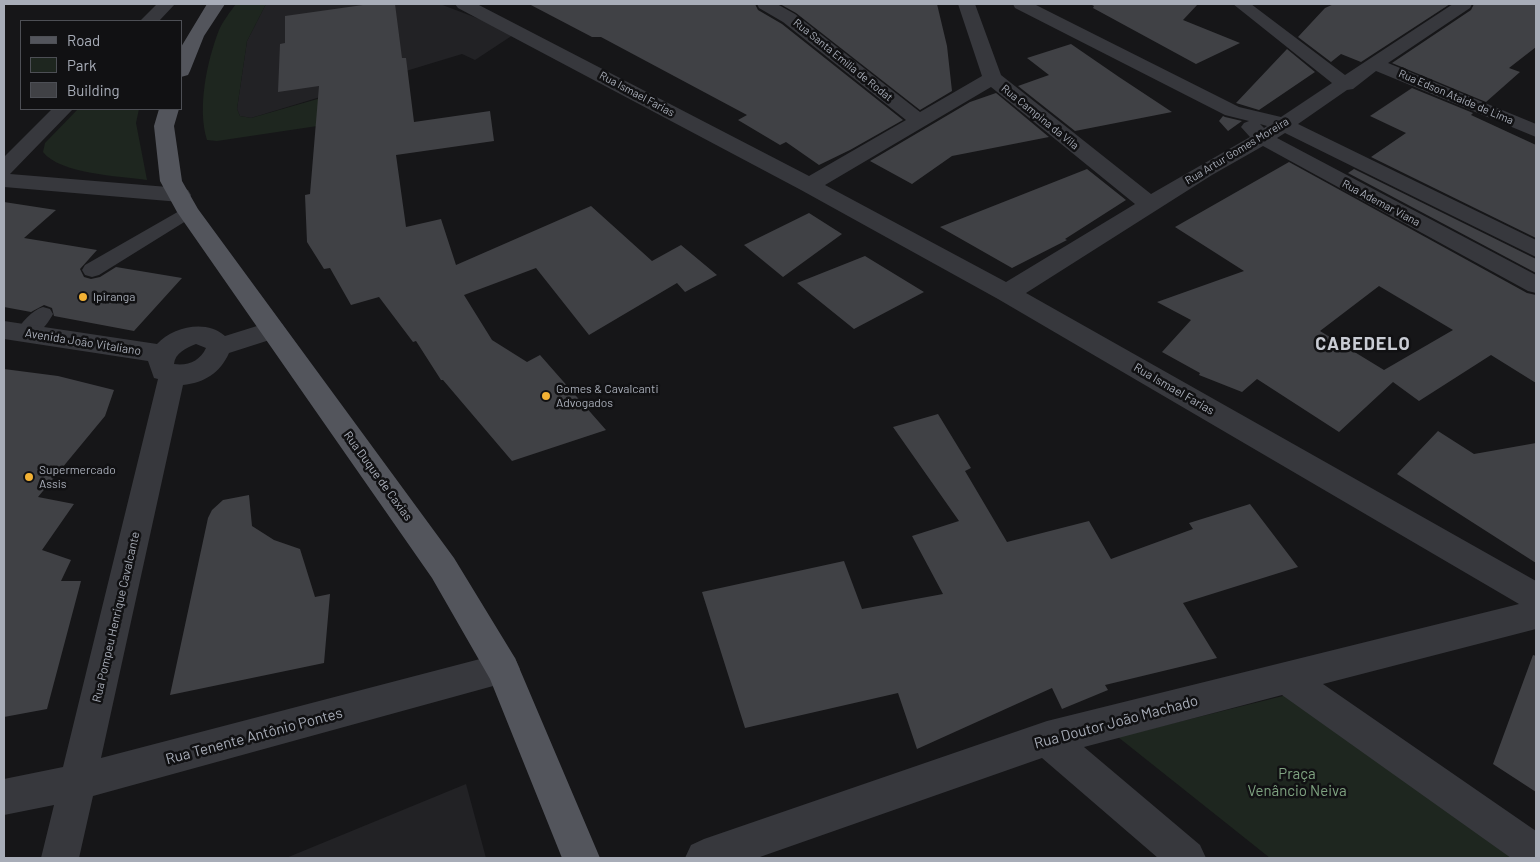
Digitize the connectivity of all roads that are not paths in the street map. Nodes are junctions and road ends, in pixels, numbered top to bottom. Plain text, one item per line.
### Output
1 (166, 4) edge
2 (216, 4) edge
3 (464, 4) edge
4 (765, 4) edge
5 (967, 4) edge
6 (1021, 4) edge
7 (1241, 4) edge
8 (1464, 4) edge
9 (150, 20) edge
10 (184, 53) edge
11 (1375, 64) junction
12 (992, 78) junction
13 (1346, 85) junction
14 (62, 110) edge
15 (169, 110) edge
16 (1232, 111) junction
17 (918, 120) junction
18 (1284, 124) junction
19 (1536, 131) edge
20 (1263, 138) junction
21 (4, 169) edge
22 (4, 180) edge
23 (810, 185) junction
24 (184, 203) junction
25 (1149, 204) junction
26 (1536, 249) edge
27 (92, 270) dead end
28 (1536, 284) edge
29 (1006, 293) junction
30 (43, 314) dead end
31 (273, 330) junction
32 (14, 332) edge
33 (219, 346) junction
34 (167, 365) junction
35 (1536, 597) edge
36 (1536, 614) edge
37 (503, 670) junction
38 (1284, 677) junction
39 (1047, 739) junction
40 (78, 782) junction
41 (4, 797) edge
42 (1536, 853) edge
43 (60, 858) edge
44 (581, 858) edge
45 (704, 858) edge
46 (1188, 858) edge

1 - 9 street
2 - 10 main road
3 - 23 street, Rua Ismael Farias
4 - 17 street, Rua Santa Emília de Rodat
5 - 12 street, Rua Campina da Vila
6 - 16 street, Rua Ademar Viana
7 - 13 street
8 - 11 street, Rua Artur Gomes Moreira
11 - 13 street, Rua Artur Gomes Moreira
11 - 19 street, Rua Edson Ataide de Lima
12 - 17 street
12 - 25 street, Rua Campina da Vila
13 - 18 street, Rua Artur Gomes Moreira
14 - 21 street
15 - 24 main road, Rua Duque de Caxias
16 - 18 street, Rua Ademar Viana
16 - 20 street, Rua Ademar Viana
17 - 23 street
18 - 20 street, Rua Artur Gomes Moreira
18 - 26 street, Rua Ademar Viana
20 - 25 street, Rua Artur Gomes Moreira
20 - 28 street, Rua Ademar Viana
22 - 24 street
23 - 29 street, Rua Ismael Farias
24 - 27 lane
24 - 31 main road, Rua Duque de Caxias
25 - 29 street, Rua Artur Gomes Moreira
29 - 35 street, Rua Ismael Farias
30 - 32 lane
31 - 33 street
31 - 37 main road, Rua Duque de Caxias
32 - 34 street, Avenida João Vitaliano
33 - 34 street
33 - 34 street
34 - 40 street, Rua Pompeu Henrique Cavalcante
36 - 38 street, Rua Doutor João Machado
37 - 40 street, Rua Tenente Antônio Pontes
37 - 44 main road, Rua Duque de Caxias
38 - 39 street, Rua Doutor João Machado
38 - 42 street
39 - 45 street, Rua Doutor João Machado
39 - 46 street
40 - 41 street, Rua Tenente Antônio Pontes
40 - 43 street, Rua Pompeu Henrique Cavalcante

